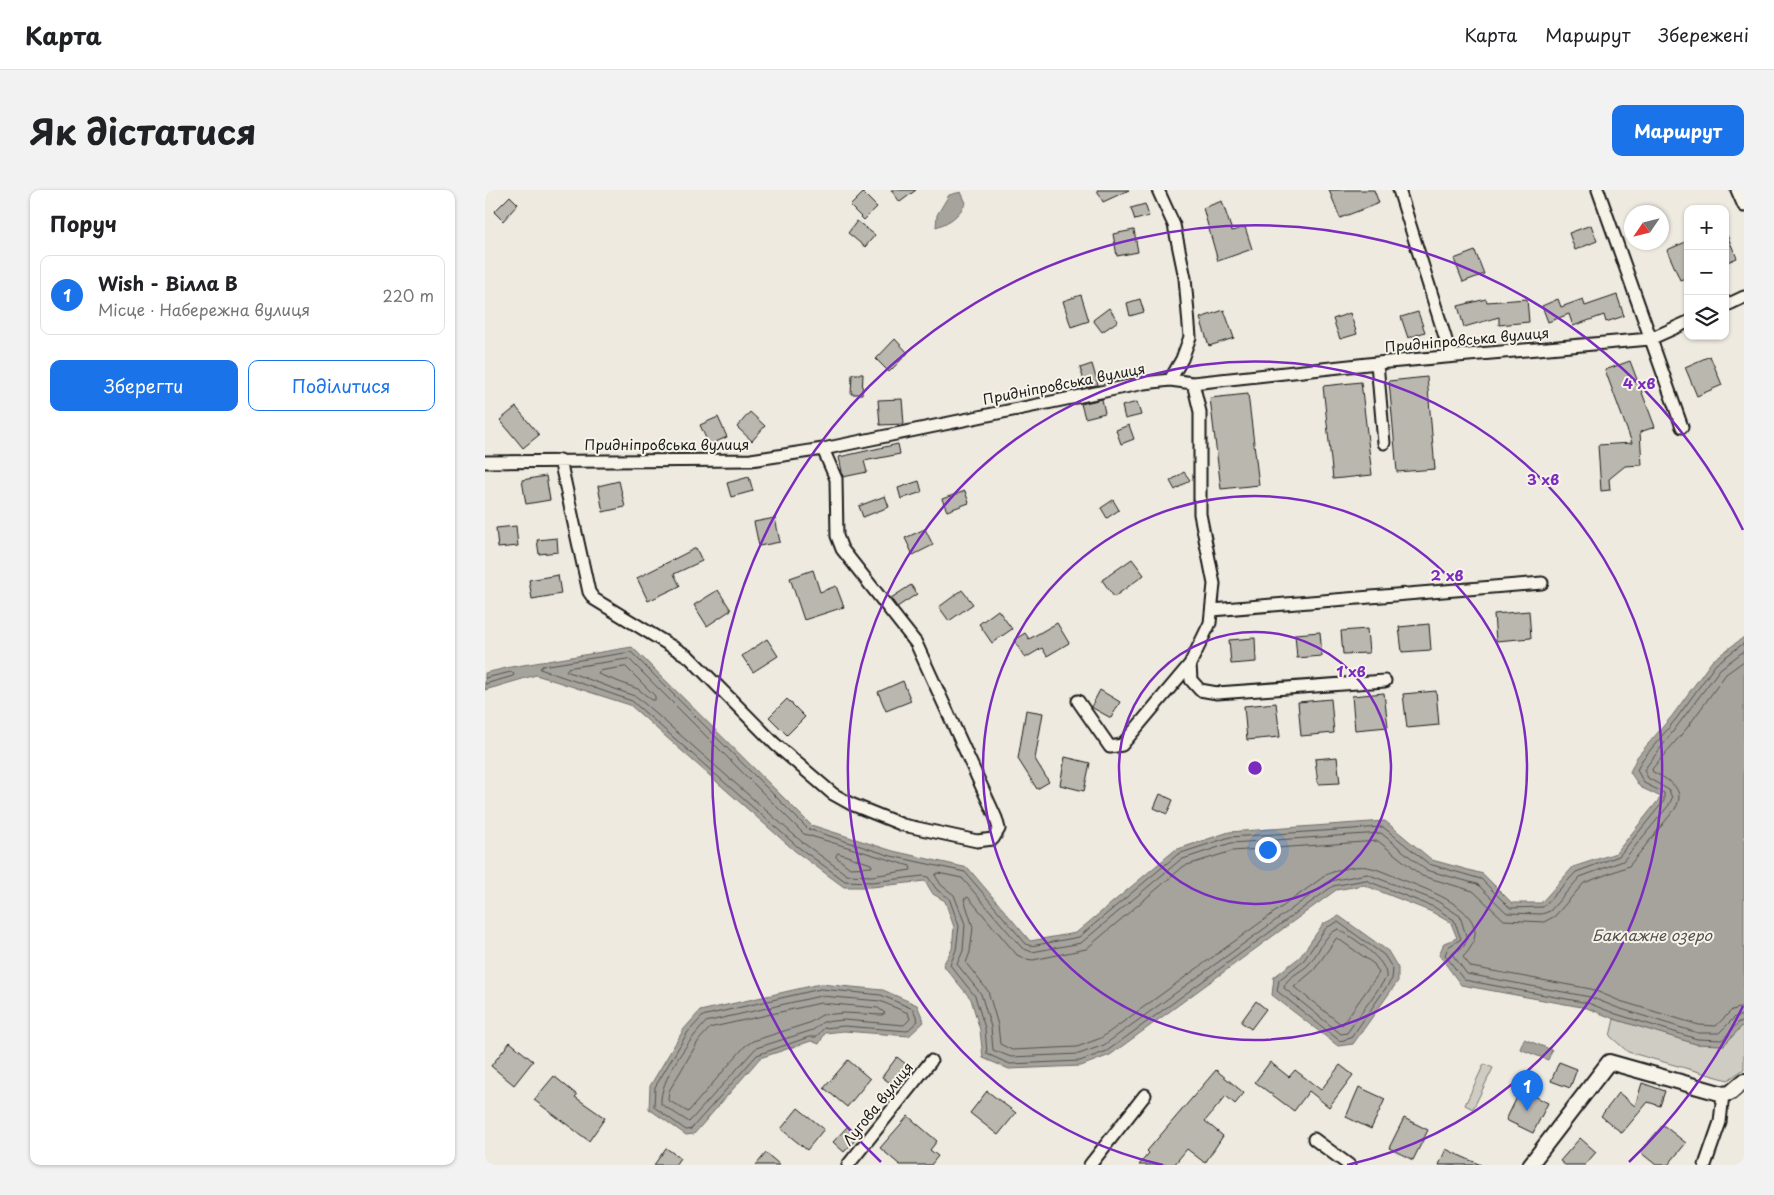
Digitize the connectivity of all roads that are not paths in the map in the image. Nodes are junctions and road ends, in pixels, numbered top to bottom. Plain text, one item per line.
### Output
1 (1159, 190) edge
2 (1399, 190) edge
3 (1598, 190) edge
4 (1737, 190) edge
5 (1744, 206) edge
6 (1744, 297) edge
7 (1729, 304) edge
8 (1684, 324) edge
9 (1650, 339) junction
10 (1451, 356) junction
11 (1377, 363) junction
12 (1170, 380) junction
13 (1193, 383) junction
14 (1682, 427) dead end
15 (1384, 443) dead end
16 (823, 449) junction
17 (560, 460) junction
18 (485, 462) edge
19 (1542, 583) dead end
20 (1212, 610) junction
21 (1190, 664) junction
22 (1385, 681) dead end
23 (1078, 701) dead end
24 (931, 1061) dead end
25 (1744, 1081) edge
26 (1723, 1094) junction
27 (1145, 1095) dead end
28 (1314, 1139) dead end
29 (848, 1165) edge
30 (1090, 1165) edge
31 (1349, 1165) edge
32 (1530, 1165) edge
33 (1705, 1165) edge

1 - 12 street
2 - 10 street
3 - 9 street
4 - 5 street
6 - 7 street
8 - 9 street, Придніпровська вулиця
9 - 10 street, Придніпровська вулиця
9 - 14 street
10 - 11 street, Придніпровська вулиця
11 - 13 street, Придніпровська вулиця
11 - 15 street
12 - 13 street, Придніпровська вулиця
12 - 16 street, Придніпровська вулиця
13 - 20 street
16 - 17 street, Придніпровська вулиця
16 - 17 street
17 - 18 street, Придніпровська вулиця
19 - 20 street
20 - 21 street
21 - 22 street
21 - 23 street
24 - 29 street, Лугова вулиця
25 - 26 street
26 - 32 street
26 - 33 street
27 - 30 street
28 - 31 street

